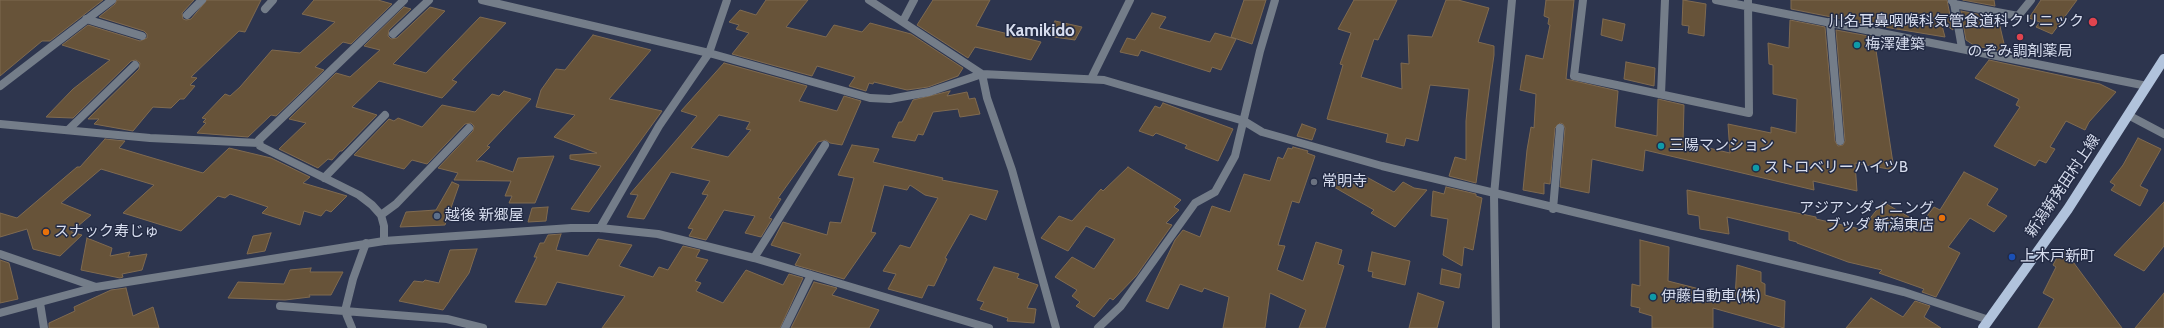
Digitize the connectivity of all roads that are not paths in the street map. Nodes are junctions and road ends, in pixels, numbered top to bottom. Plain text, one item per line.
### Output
1 (112, 0) edge
2 (202, 0) edge
3 (273, 0) edge
4 (404, 0) edge
5 (429, 0) edge
6 (482, 0) edge
7 (727, 0) edge
8 (869, 0) edge
9 (914, 0) edge
10 (1130, 0) edge
11 (1276, 0) edge
12 (1512, 0) edge
13 (1583, 0) edge
14 (1665, 0) edge
15 (1716, 0) edge
16 (2031, 0) edge
17 (1953, 2) edge
18 (1748, 3) edge
19 (265, 9) dead end
20 (187, 15) dead end
21 (86, 19) junction
22 (902, 21) junction
23 (1830, 22) junction
24 (394, 34) dead end
25 (142, 36) dead end
26 (1962, 48) junction
27 (709, 53) junction
28 (2164, 58) edge
29 (134, 65) dead end
30 (982, 74) junction
31 (1091, 79) junction
32 (0, 86) edge
33 (2147, 86) junction
34 (1661, 94) junction
35 (2128, 114) junction
36 (385, 115) dead end
37 (1244, 120) junction
38 (0, 124) edge
39 (469, 128) dead end
40 (1560, 128) dead end
41 (68, 130) junction
42 (2164, 134) edge
43 (1840, 141) dead end
44 (259, 143) junction
45 (824, 145) dead end
46 (324, 178) junction
47 (1494, 195) junction
48 (1553, 209) junction
49 (380, 215) junction
50 (600, 228) junction
51 (384, 241) junction
52 (366, 243) junction
53 (0, 254) edge
54 (754, 258) junction
55 (811, 275) junction
56 (96, 287) junction
57 (40, 303) junction
58 (280, 306) dead end
59 (345, 311) junction
60 (0, 313) edge
61 (1986, 324) edge
62 (44, 328) edge
63 (352, 328) edge
64 (483, 328) edge
65 (785, 328) edge
66 (989, 328) edge
67 (1056, 328) edge
68 (1098, 328) edge
69 (1496, 328) edge

1 - 21 street
2 - 20 street
3 - 19 street
4 - 44 street
5 - 24 street
6 - 27 street
7 - 27 street
8 - 22 street
9 - 22 street
10 - 31 street
11 - 37 street
12 - 47 street
13 - 34 street
14 - 34 street
15 - 18 street
16 - 17 street
17 - 26 street
18 - 23 street
18 - 34 street
21 - 25 street
21 - 32 street
22 - 30 street
23 - 26 street
23 - 43 street
26 - 33 street
27 - 30 street
27 - 50 street
28 - 33 main road, 新潟新発田村上線
29 - 41 street
30 - 31 street
30 - 67 street
31 - 37 street
33 - 35 main road, 新潟新発田村上線
35 - 42 street
35 - 61 main road, 新潟新発田村上線
36 - 46 street
37 - 47 street
37 - 68 street
38 - 41 street
39 - 49 street
40 - 48 street
41 - 44 street
44 - 46 street
45 - 54 street
46 - 49 street
47 - 48 street
47 - 69 street
48 - 61 street
49 - 51 street
50 - 51 street
50 - 54 street
51 - 52 street
52 - 56 street
52 - 59 street
53 - 56 street
54 - 55 street
55 - 65 street
55 - 66 street
56 - 57 street
57 - 60 street
57 - 62 street
58 - 59 street
59 - 63 street
59 - 64 street

